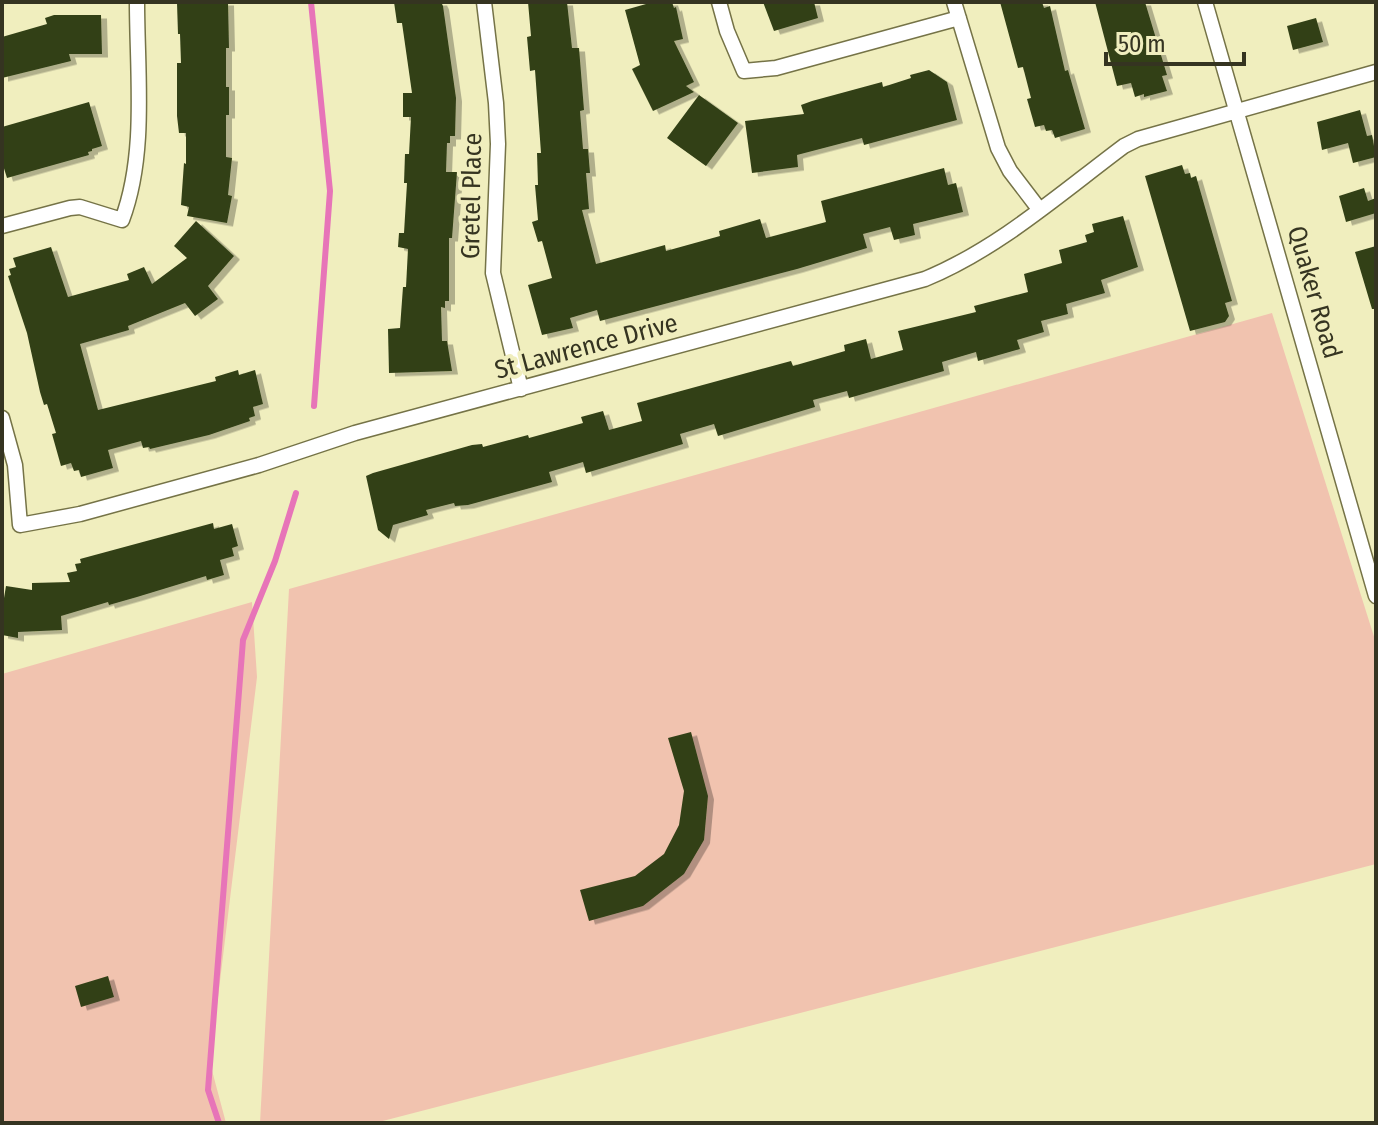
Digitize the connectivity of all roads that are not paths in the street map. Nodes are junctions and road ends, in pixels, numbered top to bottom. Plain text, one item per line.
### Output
1 (137, 2) edge
2 (484, 2) edge
3 (719, 2) edge
4 (954, 2) edge
5 (1205, 2) edge
6 (959, 18) junction
7 (1376, 72) edge
8 (1236, 111) junction
9 (1039, 209) junction
10 (2, 226) edge
11 (521, 389) junction
12 (2, 418) edge
13 (1376, 596) edge

1 - 10 street
2 - 11 street, Gretel Place
3 - 6 street
4 - 6 street
5 - 8 street, Quaker Road
6 - 9 street
7 - 8 street, St Lawrence Drive
8 - 9 street, St Lawrence Drive
8 - 13 street, Quaker Road
9 - 11 street, St Lawrence Drive
11 - 12 street, St Lawrence Drive

